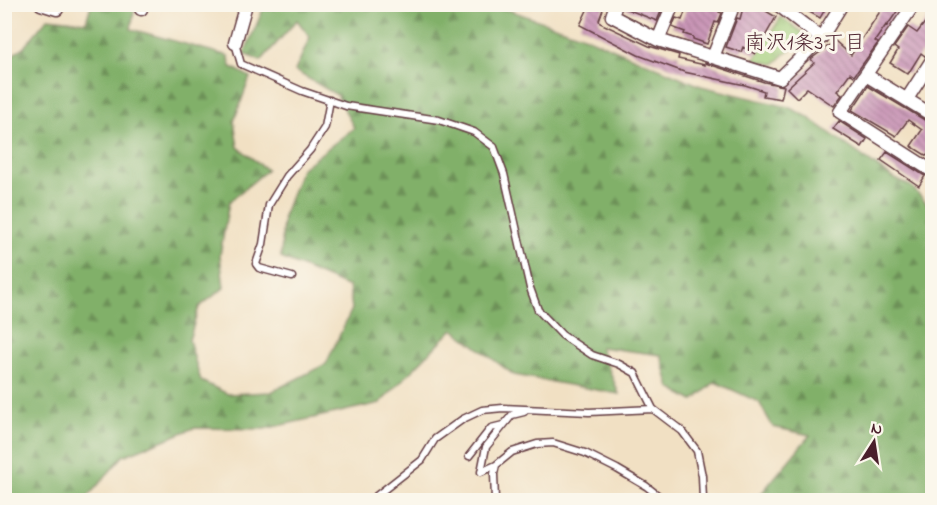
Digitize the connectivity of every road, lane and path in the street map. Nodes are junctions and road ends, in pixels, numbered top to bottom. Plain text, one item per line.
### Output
1 (41, 4) edge
2 (58, 4) edge
3 (246, 4) edge
4 (616, 4) edge
5 (673, 4) edge
6 (734, 4) edge
7 (777, 4) edge
8 (842, 4) edge
9 (914, 4) edge
10 (821, 39) junction
11 (658, 40) junction
12 (235, 43) joint
13 (713, 57) junction
14 (933, 60) edge
15 (866, 75) junction
16 (907, 99) junction
17 (330, 100) junction
18 (933, 115) edge
19 (933, 171) edge
20 (292, 277) dead end
21 (653, 409) junction
22 (530, 411) junction
23 (503, 425) junction
24 (469, 456) dead end
25 (496, 465) junction
26 (372, 501) edge
27 (495, 501) edge
28 (664, 501) edge
29 (703, 501) edge

1 - 2 street
3 - 12 street
4 - 11 street
5 - 11 street
6 - 13 street
7 - 10 street
8 - 10 street
9 - 15 street
10 - 13 street
11 - 13 street
12 - 17 lane
14 - 16 street
15 - 16 street
15 - 19 street
16 - 18 street
17 - 20 lane
17 - 21 lane
21 - 22 lane
21 - 29 lane
22 - 23 lane
22 - 26 lane
23 - 24 lane
23 - 25 lane
25 - 27 lane
25 - 28 lane

